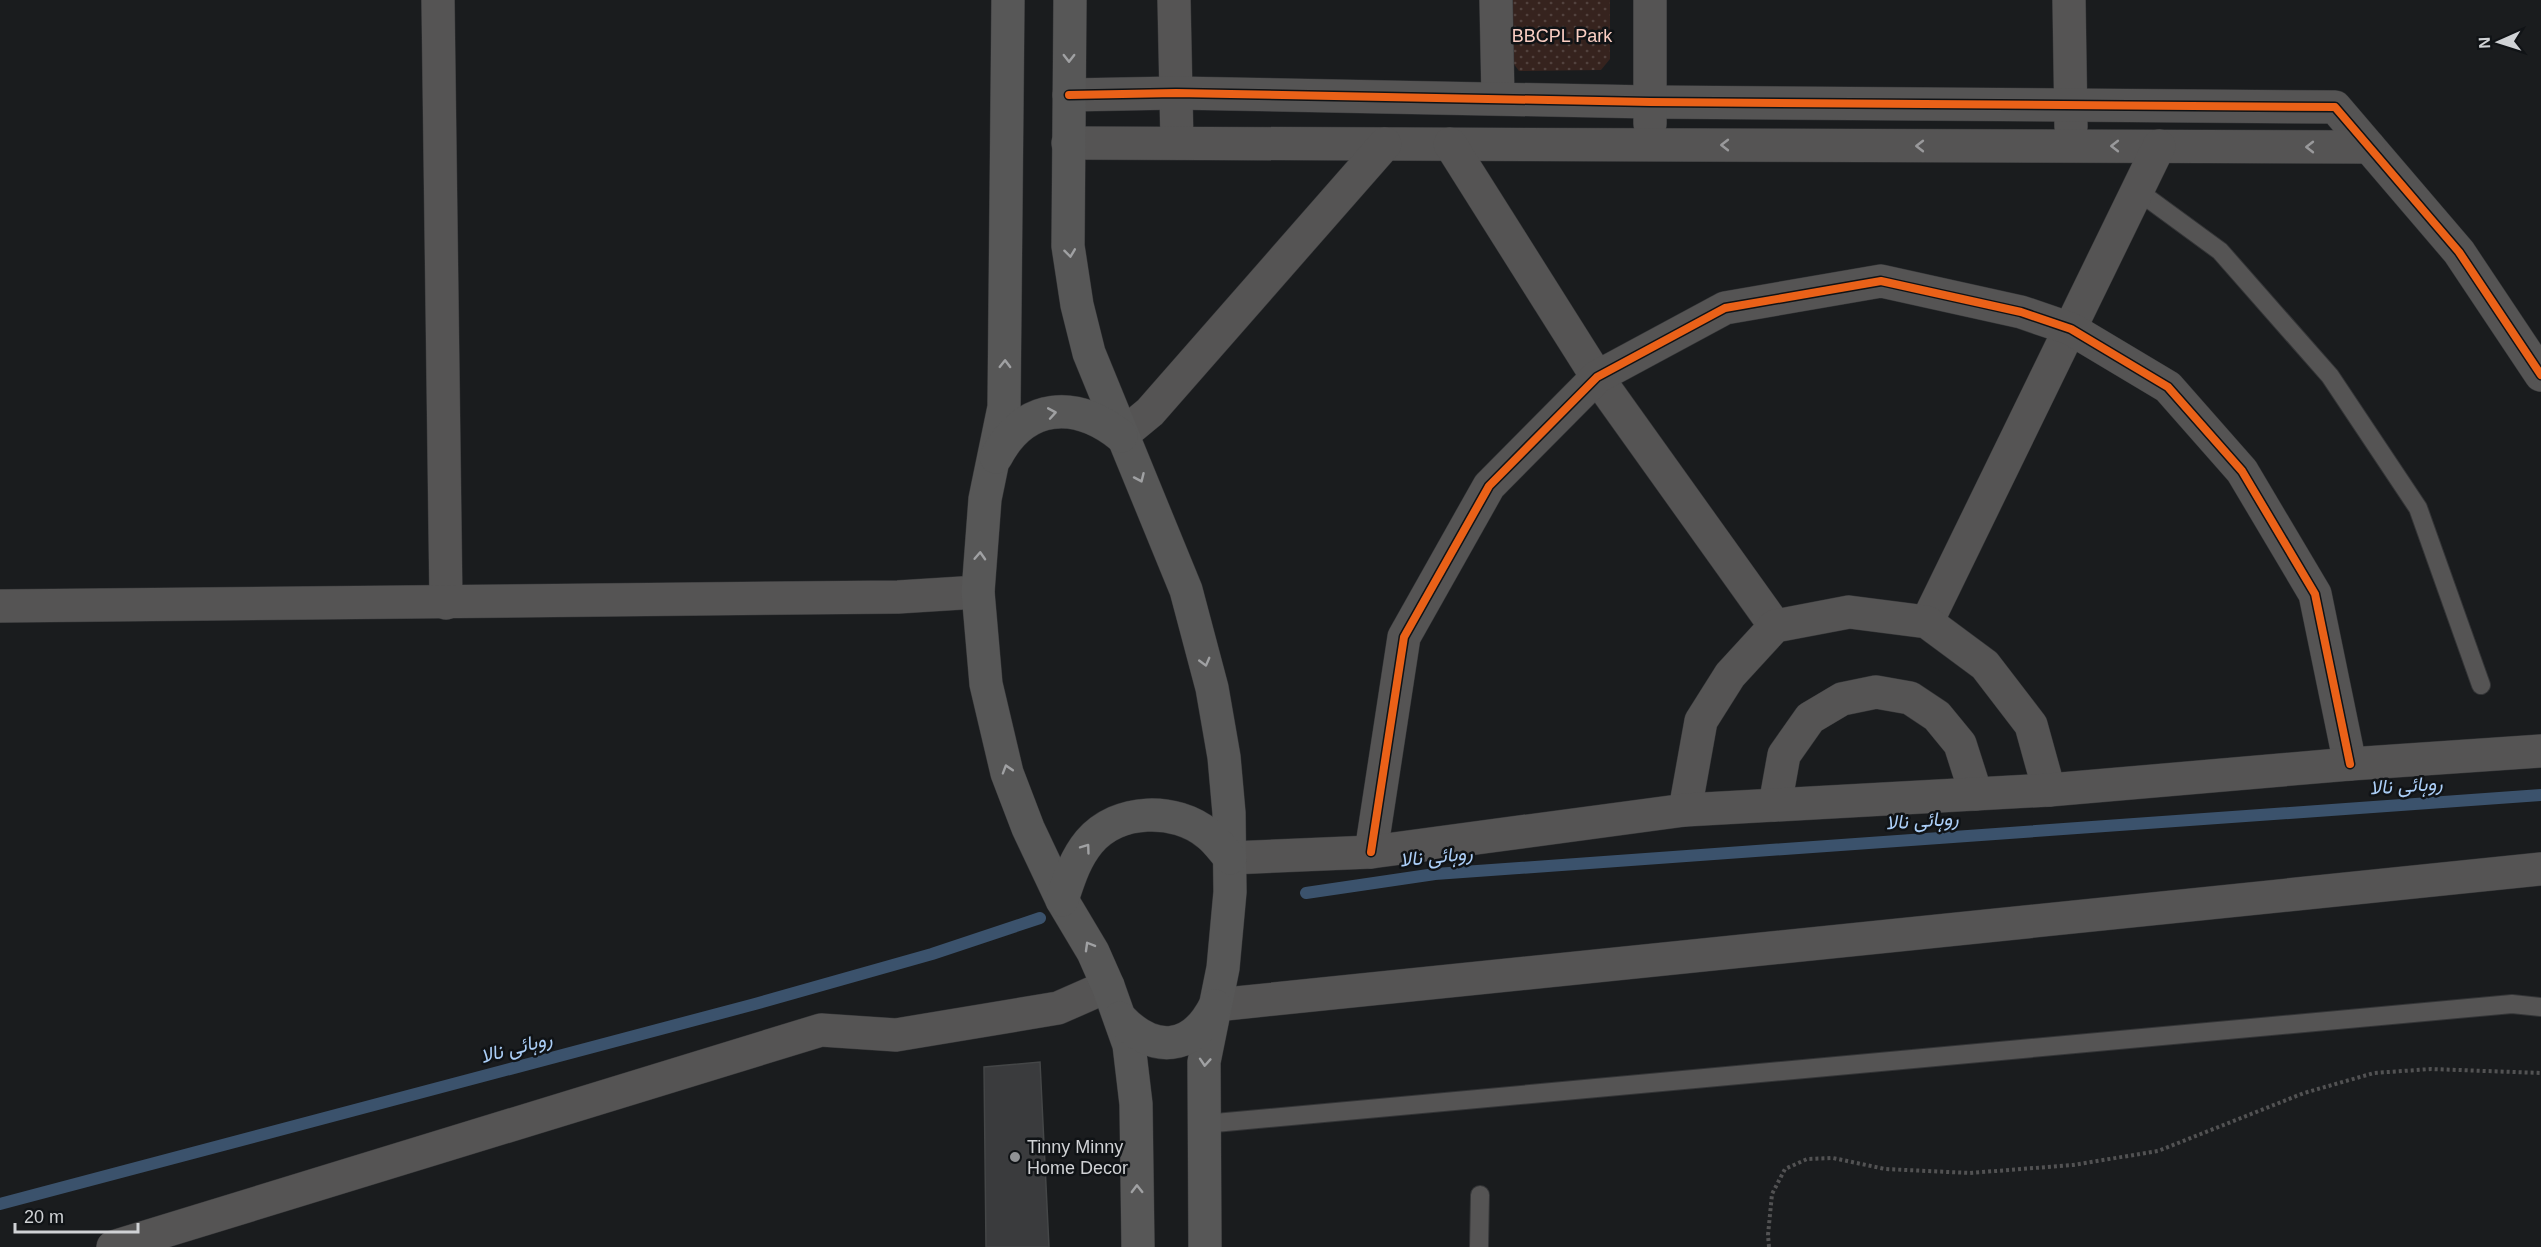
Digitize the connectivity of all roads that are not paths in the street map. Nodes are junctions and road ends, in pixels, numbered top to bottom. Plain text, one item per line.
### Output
1 (438, 0) edge
2 (1008, 0) edge
3 (1070, 0) edge
4 (1174, 0) edge
5 (1496, 0) edge
6 (1650, 0) edge
7 (2069, 0) edge
8 (1176, 93) junction
9 (1069, 95) junction
10 (1498, 98) junction
11 (1650, 102) junction
12 (2071, 105) junction
13 (1068, 143) junction
14 (1177, 143) junction
15 (1385, 144) junction
16 (1450, 144) junction
17 (1650, 144) junction
18 (2072, 146) junction
19 (2159, 146) junction
20 (2369, 147) junction
21 (2138, 191) junction
22 (2071, 328) junction
23 (2541, 375) edge
24 (1597, 377) junction
25 (1121, 436) junction
26 (994, 461) junction
27 (978, 592) junction
28 (446, 603) junction
29 (0, 606) edge
30 (1927, 622) junction
31 (1775, 626) junction
32 (2481, 685) dead end
33 (2541, 751) edge
34 (2350, 764) junction
35 (2049, 790) junction
36 (1976, 794) junction
37 (1775, 805) junction
38 (1686, 810) junction
39 (1371, 852) junction
40 (1230, 858) junction
41 (2541, 869) edge
42 (1062, 900) junction
43 (1108, 986) junction
44 (1216, 1005) junction
45 (2541, 1007) edge
46 (1120, 1018) junction
47 (1204, 1125) junction
48 (1480, 1195) dead end
49 (113, 1247) edge
50 (1138, 1247) edge
51 (1205, 1247) edge
52 (1479, 1247) edge

1 - 28 street
26 -> 2 street
3 -> 9 street
4 - 8 street
5 - 10 street
6 - 11 street
7 - 12 street
8 - 9 street
8 - 10 street
8 - 14 street
9 - 13 street
10 - 11 street
11 - 12 street
11 - 17 street
12 - 18 street
12 - 20 street
13 - 14 street
13 -> 25 street
14 - 15 street
15 - 16 street
15 - 25 street
16 - 17 street
16 - 24 street
18 -> 17 street
19 -> 18 street
20 -> 19 street
19 - 21 street
20 - 23 street
21 - 22 street
21 - 32 lane
22 - 24 street
22 - 30 street
22 - 34 street
24 - 31 street
24 - 39 street
26 -> 25 street
25 -> 40 street
27 -> 26 street
27 - 28 street
42 -> 27 street
28 - 29 street
30 - 31 street
30 - 35 street
31 - 38 street
33 - 34 street
34 - 35 street
35 - 36 street
36 - 37 street
36 - 37 street
37 - 38 street
38 - 39 street
39 - 40 street
42 -> 40 street
40 - 44 street
41 - 44 street
43 -> 42 street
43 - 46 street
43 - 49 street
44 - 46 street
44 -> 47 street
45 - 47 lane
50 -> 46 street
47 - 51 street
48 - 52 lane

